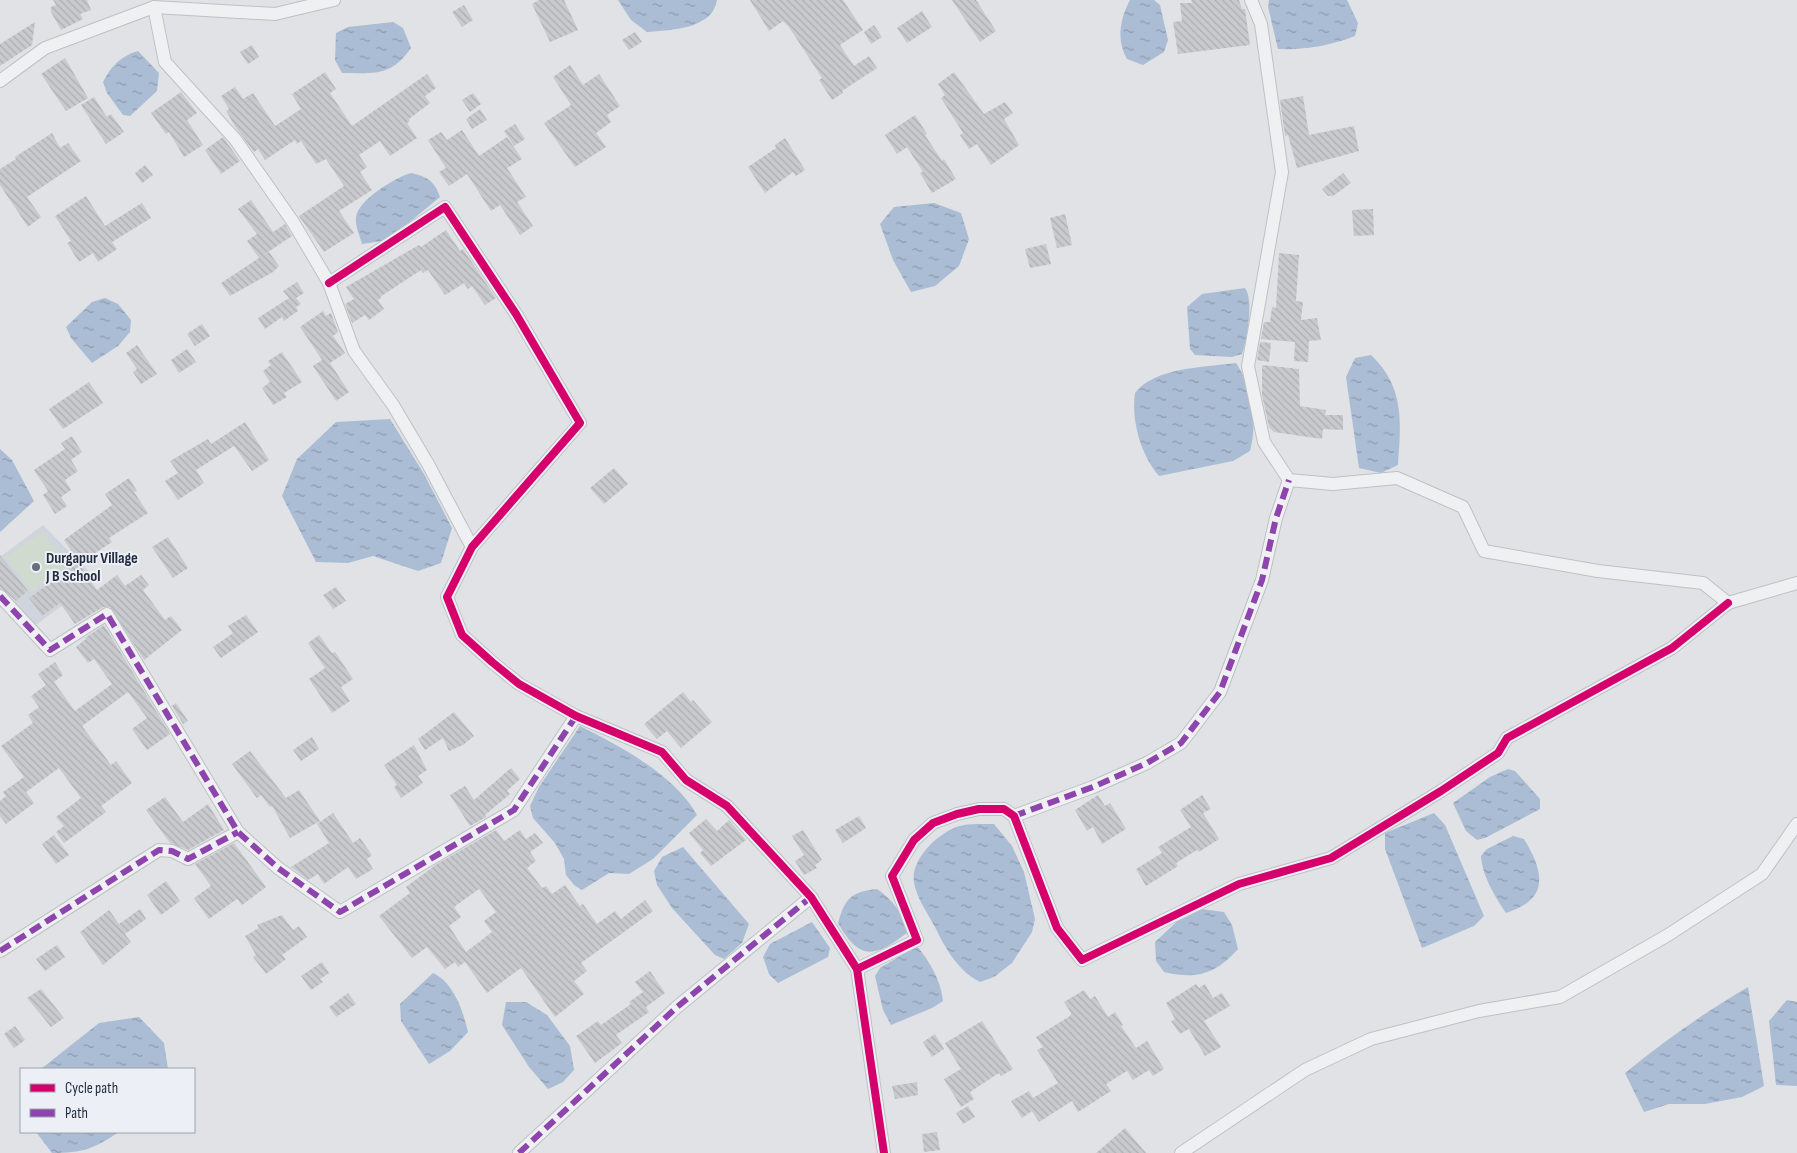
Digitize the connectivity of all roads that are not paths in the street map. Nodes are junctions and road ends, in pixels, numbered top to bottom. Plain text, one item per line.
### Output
1 (334, 0) edge
2 (1251, 0) edge
3 (154, 7) junction
4 (0, 81) edge
5 (329, 283) junction
6 (1290, 480) junction
7 (472, 547) junction
8 (1797, 583) edge
9 (0, 596) edge
10 (1728, 603) junction
11 (576, 716) junction
12 (1014, 816) junction
13 (1797, 824) edge
14 (238, 832) junction
15 (811, 898) junction
16 (0, 951) edge
17 (857, 969) junction
18 (519, 1153) edge
19 (884, 1153) edge
20 (1181, 1153) edge

1 - 3 street
2 - 6 street
3 - 4 street
3 - 5 street
5 - 7 street
5 - 7 street
6 - 10 street
6 - 12 street
7 - 11 street
8 - 10 street
9 - 14 street
10 - 12 street
11 - 14 street
11 - 15 street
12 - 17 street
13 - 20 street
14 - 16 street
15 - 17 street
15 - 18 street
17 - 19 street

